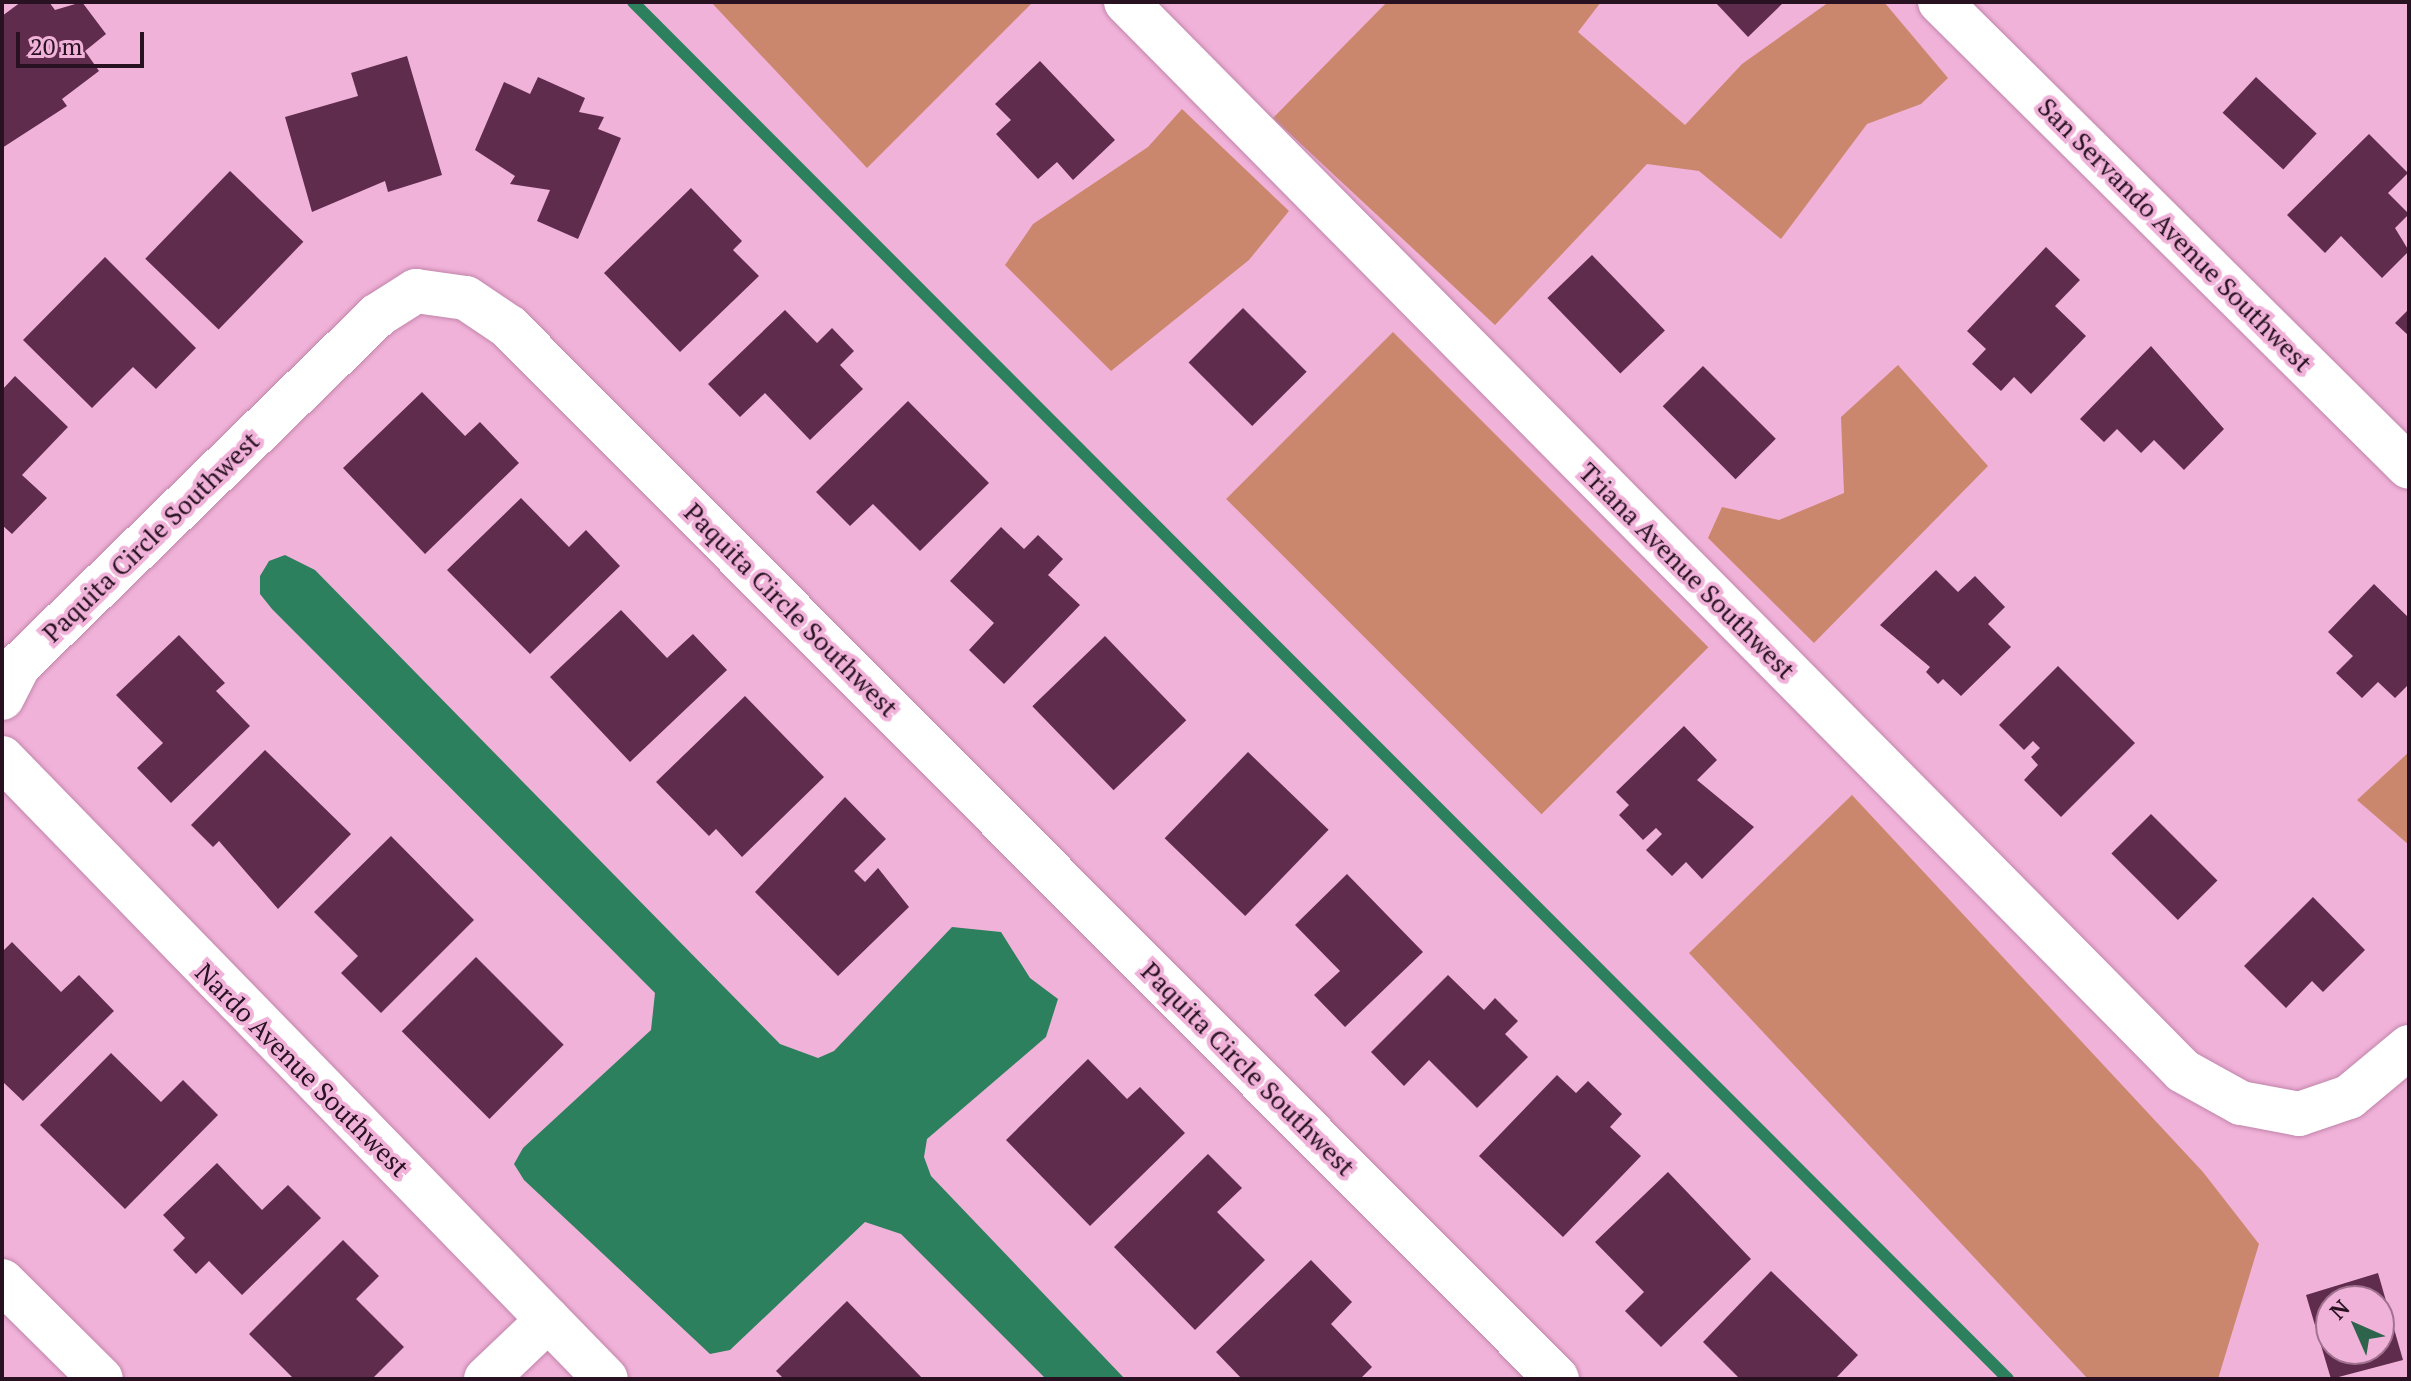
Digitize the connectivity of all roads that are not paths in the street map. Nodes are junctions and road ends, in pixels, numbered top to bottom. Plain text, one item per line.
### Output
1 (1126, 2) edge
2 (1940, 2) edge
3 (2409, 467) edge
4 (2, 698) edge
5 (2, 758) edge
6 (2409, 1047) edge
7 (2, 1281) edge
8 (548, 1320) junction
9 (597, 1376) edge
10 (101, 1379) edge
11 (486, 1379) edge
12 (1557, 1379) edge

1 - 6 street, Triana Avenue Southwest
2 - 3 street, San Servando Avenue Southwest
4 - 12 street, Paquita Circle Southwest
5 - 8 street, Nardo Avenue Southwest
7 - 10 street
8 - 9 street, Nardo Avenue Southwest
8 - 11 street

